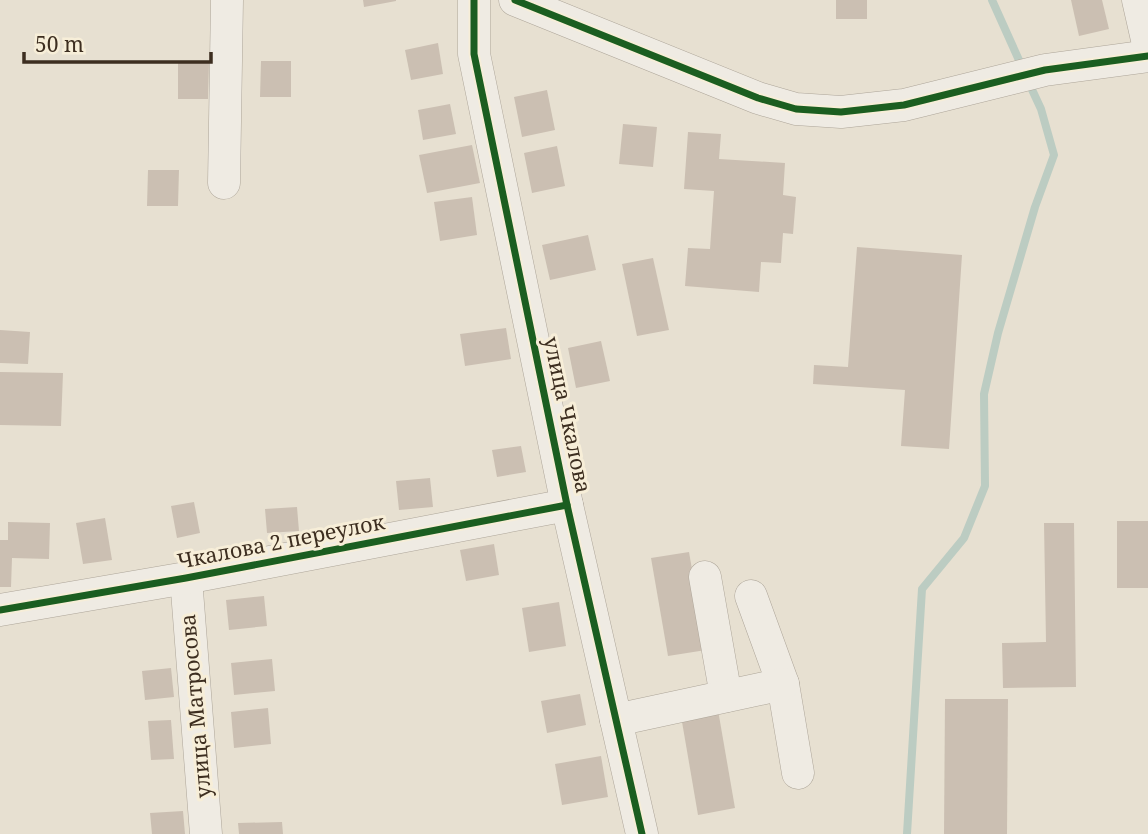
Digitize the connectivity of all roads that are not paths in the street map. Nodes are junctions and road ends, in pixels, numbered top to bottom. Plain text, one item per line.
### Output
1 (227, 0) edge
2 (474, 0) edge
3 (515, 0) edge
4 (1138, 0) edge
5 (1148, 44) edge
6 (1148, 56) edge
7 (224, 183) dead end
8 (567, 505) junction
9 (705, 577) dead end
10 (186, 578) junction
11 (751, 596) dead end
12 (0, 610) edge
13 (783, 684) junction
14 (726, 696) junction
15 (616, 720) junction
16 (798, 773) dead end
17 (206, 834) edge
18 (642, 834) edge

1 - 7 street
2 - 8 street, улица Чкалова
3 - 6 street
4 - 5 street
8 - 10 street, Чкалова 2 переулок
8 - 15 street, улица Чкалова
9 - 14 street
10 - 12 street, Чкалова 2 переулок
10 - 17 street, улица Матросова
11 - 13 street
13 - 14 street
13 - 16 street
14 - 15 street
15 - 18 street, улица Чкалова

